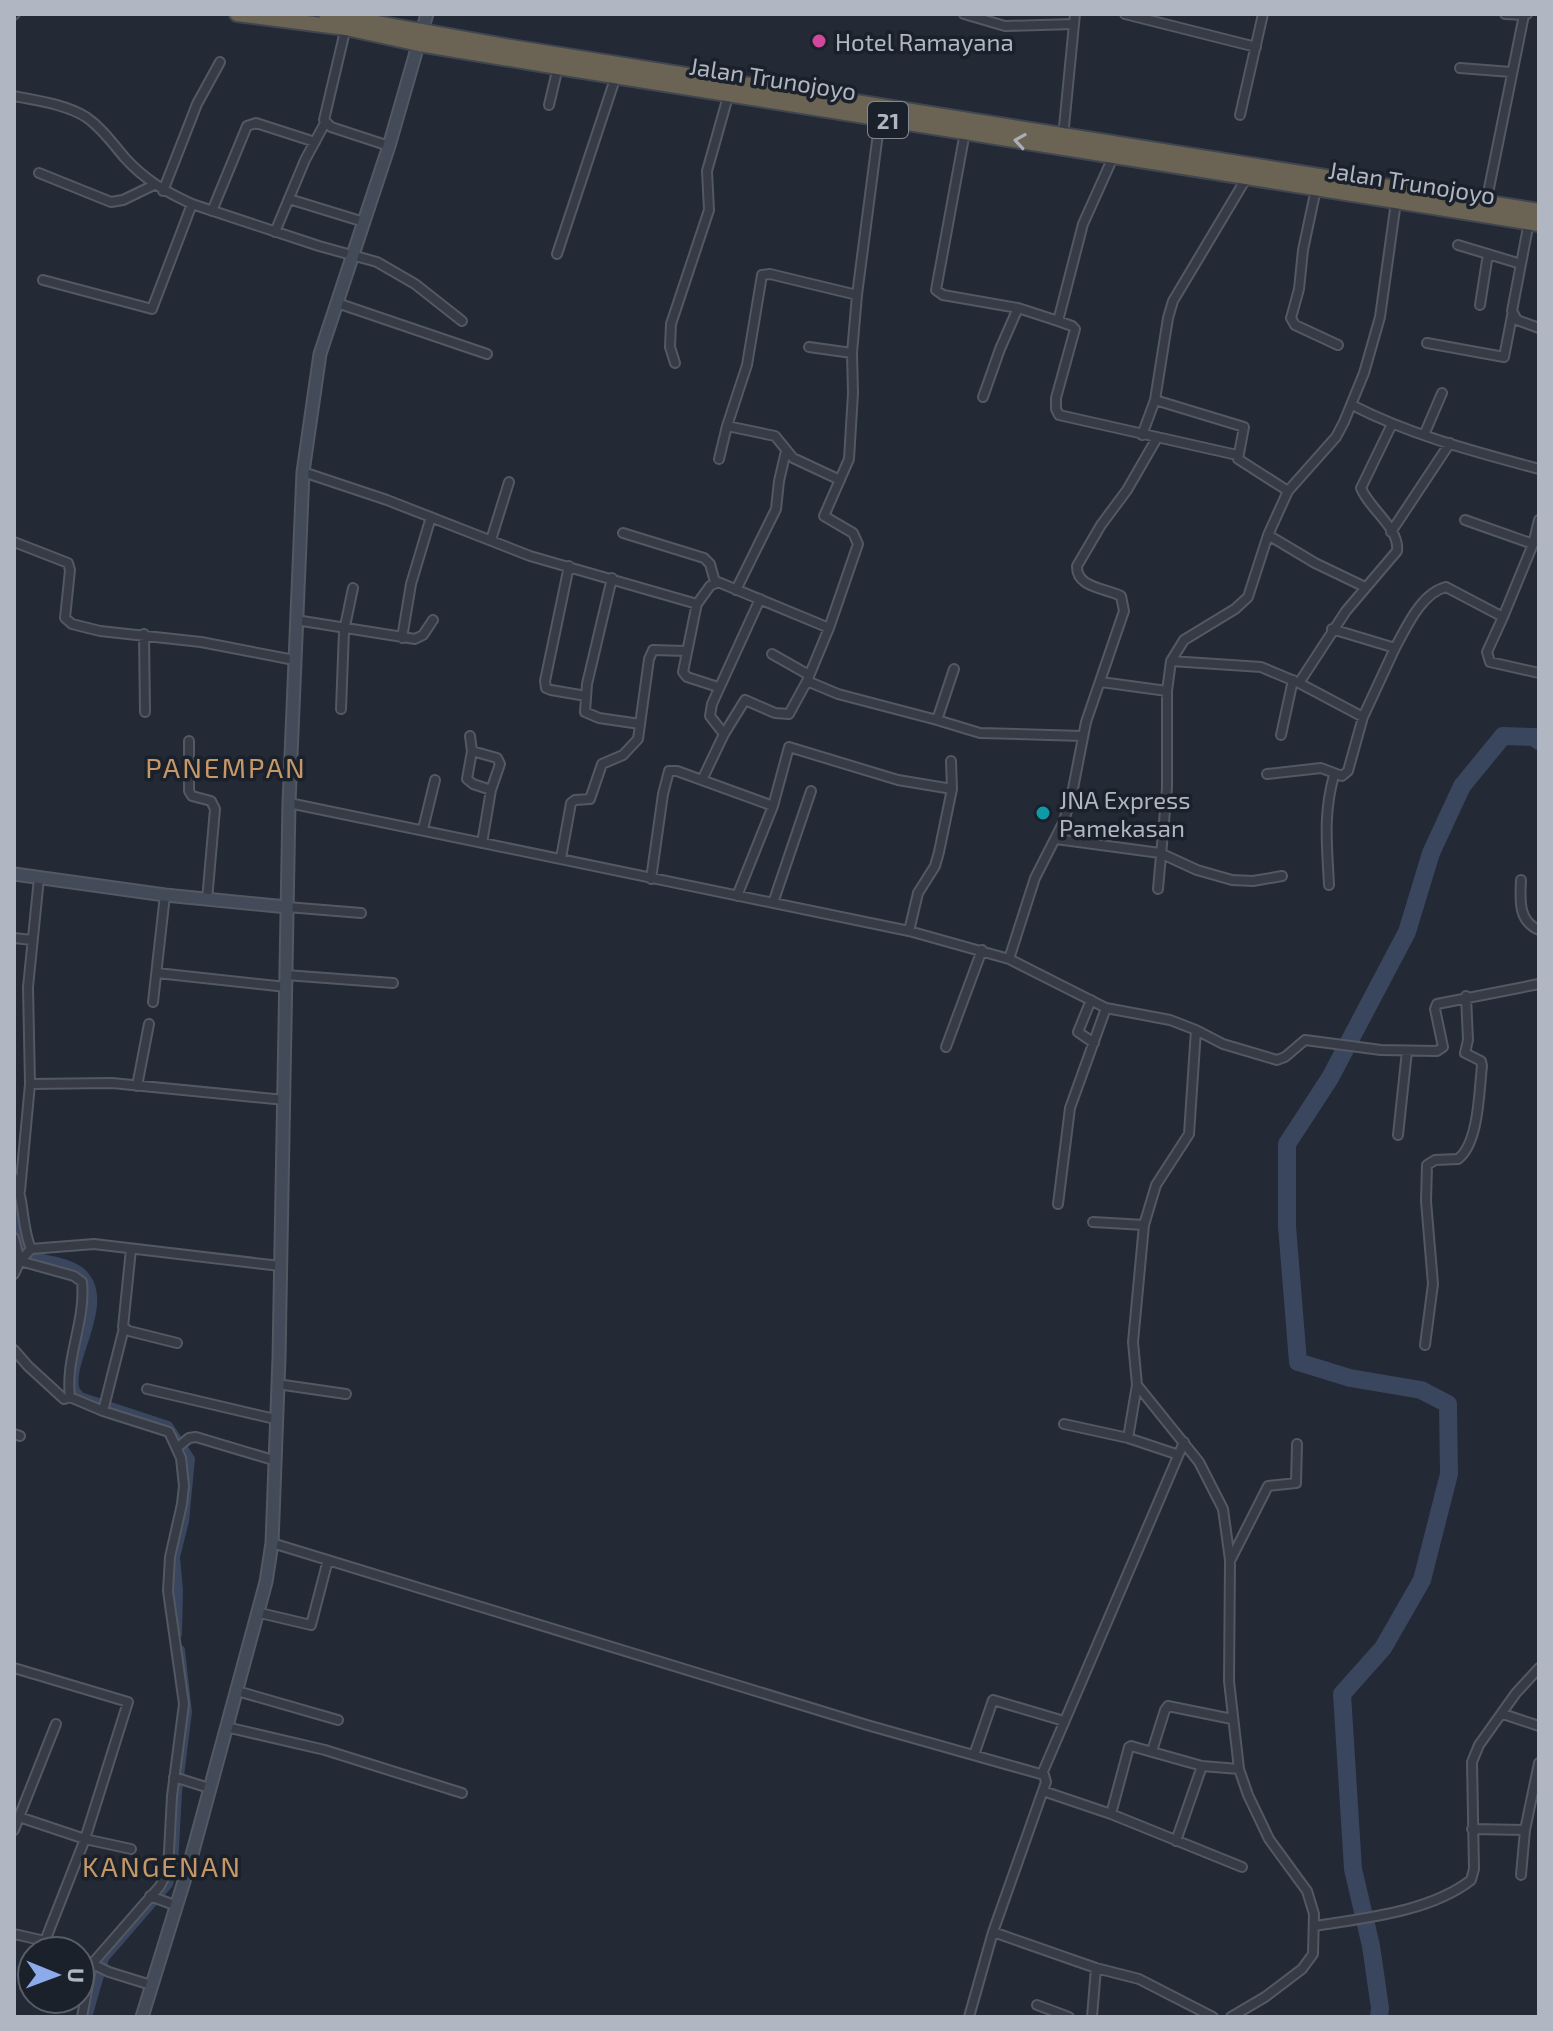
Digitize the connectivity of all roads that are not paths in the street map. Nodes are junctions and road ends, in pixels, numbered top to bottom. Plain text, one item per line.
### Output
1 (237, 14) edge
2 (326, 14) edge
3 (427, 14) edge
4 (964, 14) edge
5 (1125, 14) edge
6 (1263, 14) edge
7 (1505, 14) edge
8 (1525, 14) edge
9 (978, 17) edge
10 (1075, 19) edge
11 (347, 23) junction
12 (421, 38) junction
13 (1256, 47) junction
14 (220, 62) dead end
15 (558, 67) junction
16 (1460, 68) dead end
17 (1511, 72) junction
18 (616, 76) junction
19 (729, 93) junction
20 (14, 96) edge
21 (549, 105) dead end
22 (1240, 115) dead end
23 (880, 118) junction
24 (325, 123) junction
25 (965, 132) junction
26 (315, 142) junction
27 (1063, 142) junction
28 (389, 146) junction
29 (1114, 155) junction
30 (39, 173) dead end
31 (1247, 177) junction
32 (154, 185) junction
33 (1316, 189) junction
34 (163, 191) junction
35 (289, 199) junction
36 (1396, 202) junction
37 (192, 204) junction
38 (1485, 209) junction
39 (212, 211) junction
40 (1536, 219) edge
41 (364, 222) junction
42 (275, 232) junction
43 (1458, 245) dead end
44 (557, 254) dead end
45 (1488, 254) junction
46 (353, 256) junction
47 (1521, 264) junction
48 (43, 280) dead end
49 (857, 295) junction
50 (337, 303) junction
51 (1480, 305) dead end
52 (1018, 308) junction
53 (1512, 316) junction
54 (462, 321) dead end
55 (1058, 321) junction
56 (1539, 328) edge
57 (1427, 343) dead end
58 (1338, 345) dead end
59 (809, 347) dead end
60 (852, 353) junction
61 (487, 354) dead end
62 (675, 363) dead end
63 (1442, 393) dead end
64 (983, 397) dead end
65 (1155, 400) junction
66 (1352, 405) junction
67 (1392, 424) junction
68 (727, 426) junction
69 (1142, 435) junction
70 (1424, 435) junction
71 (1157, 438) junction
72 (1450, 443) junction
73 (786, 451) junction
74 (1237, 455) junction
75 (719, 459) dead end
76 (1539, 469) edge
77 (303, 472) junction
78 (840, 480) junction
79 (509, 482) dead end
80 (1288, 491) junction
81 (431, 517) junction
82 (1465, 520) dead end
83 (1539, 520) edge
84 (1391, 532) junction
85 (623, 533) dead end
86 (1268, 535) junction
87 (491, 540) junction
88 (14, 542) edge
89 (1533, 544) junction
90 (569, 566) junction
91 (612, 578) junction
92 (715, 582) junction
93 (1365, 587) junction
94 (353, 588) dead end
95 (736, 590) junction
96 (760, 599) junction
97 (697, 603) junction
98 (1503, 617) junction
99 (296, 620) junction
100 (433, 620) dead end
101 (345, 627) junction
102 (829, 628) junction
103 (1332, 629) junction
104 (144, 634) junction
105 (402, 638) junction
106 (1395, 648) junction
107 (686, 651) junction
108 (772, 654) dead end
109 (294, 660) junction
110 (1171, 661) junction
111 (954, 669) dead end
112 (1539, 673) edge
113 (808, 678) junction
114 (1101, 682) junction
115 (1296, 682) junction
116 (718, 687) junction
117 (1167, 691) junction
118 (586, 696) junction
119 (341, 709) dead end
120 (145, 712) dead end
121 (1363, 717) junction
122 (937, 720) junction
123 (640, 724) junction
124 (724, 734) junction
125 (1281, 735) dead end
126 (470, 736) dead end
127 (1083, 736) junction
128 (189, 741) dead end
129 (472, 751) junction
130 (951, 761) dead end
131 (1267, 774) dead end
132 (1334, 775) junction
133 (435, 780) dead end
134 (702, 780) junction
135 (952, 789) junction
136 (491, 790) junction
137 (811, 791) dead end
138 (289, 803) junction
139 (773, 806) junction
140 (423, 829) junction
141 (1056, 839) junction
142 (482, 843) junction
143 (1160, 853) junction
144 (561, 858) junction
145 (14, 874) edge
146 (1282, 876) dead end
147 (39, 878) junction
148 (651, 879) junction
149 (1521, 880) dead end
150 (1329, 885) dead end
151 (1158, 889) dead end
152 (165, 895) junction
153 (737, 896) junction
154 (207, 900) junction
155 (773, 903) junction
156 (287, 907) junction
157 (361, 913) dead end
158 (1539, 930) edge
159 (909, 931) junction
160 (14, 938) edge
161 (32, 940) junction
162 (982, 950) junction
163 (1009, 959) junction
164 (157, 973) junction
165 (286, 981) junction
166 (393, 983) dead end
167 (1539, 984) edge
168 (1466, 996) junction
169 (1091, 1000) junction
170 (153, 1002) dead end
171 (1106, 1008) junction
172 (149, 1024) dead end
173 (1196, 1030) junction
174 (1094, 1043) junction
175 (946, 1047) dead end
176 (1407, 1051) junction
177 (30, 1084) junction
178 (137, 1086) junction
179 (285, 1100) junction
180 (1398, 1135) dead end
181 (14, 1178) edge
182 (20, 1191) junction
183 (1058, 1204) dead end
184 (1093, 1222) dead end
185 (1144, 1225) junction
186 (14, 1238) edge
187 (131, 1249) junction
188 (26, 1255) junction
189 (280, 1266) junction
190 (14, 1274) edge
191 (124, 1328) junction
192 (177, 1343) dead end
193 (1425, 1345) dead end
194 (14, 1352) edge
195 (277, 1384) junction
196 (1137, 1385) junction
197 (147, 1389) dead end
198 (346, 1394) dead end
199 (70, 1397) junction
200 (104, 1405) junction
201 (275, 1419) junction
202 (1064, 1424) dead end
203 (1128, 1438) junction
204 (1184, 1442) junction
205 (181, 1444) junction
206 (1297, 1444) dead end
207 (1176, 1454) junction
208 (273, 1460) junction
209 (272, 1543) junction
210 (328, 1560) junction
211 (1230, 1560) junction
212 (260, 1613) junction
213 (14, 1668) edge
214 (1539, 1668) edge
215 (237, 1691) junction
216 (1503, 1714) junction
217 (1232, 1719) junction
218 (338, 1720) dead end
219 (1064, 1721) junction
220 (56, 1724) dead end
221 (1539, 1726) edge
222 (226, 1727) junction
223 (1152, 1751) junction
224 (974, 1755) junction
225 (1539, 1763) edge
226 (1202, 1766) junction
227 (1239, 1769) junction
228 (1042, 1774) junction
229 (178, 1778) junction
230 (209, 1788) junction
231 (1043, 1791) junction
232 (462, 1793) dead end
233 (1111, 1814) junction
234 (19, 1817) junction
235 (1472, 1829) junction
236 (14, 1830) edge
237 (1525, 1830) junction
238 (85, 1839) junction
239 (1176, 1841) junction
240 (131, 1849) dead end
241 (177, 1860) junction
242 (1242, 1867) dead end
243 (1521, 1875) dead end
244 (155, 1897) junction
245 (177, 1906) junction
246 (1315, 1926) junction
247 (993, 1932) junction
248 (47, 1935) edge
249 (96, 1964) edge
250 (96, 1966) edge
251 (1096, 1968) junction
252 (151, 1985) junction
253 (1037, 2005) dead end
254 (142, 2017) edge
255 (969, 2017) edge
256 (1069, 2017) edge
257 (1092, 2017) edge
258 (1213, 2017) edge
259 (1231, 2017) edge

1 - 11 highway, Jalan Trunojoyo / 21
2 - 11 highway, Jalan Trunojoyo / 21
3 - 12 main road
4 - 9 street
5 - 13 street
6 - 13 street
7 - 8 street
8 - 17 street
9 - 10 street
10 - 27 street
11 - 12 highway, Jalan Trunojoyo / 21
11 - 24 street
12 - 15 highway, Jalan Trunojoyo / 21
12 - 27 highway, Jalan Trunojoyo / 21
12 - 28 main road
13 - 22 street
14 - 34 street
15 - 18 highway, Jalan Trunojoyo / 21
15 - 21 street
16 - 17 street
17 - 38 street
18 - 19 highway, Jalan Trunojoyo / 21
18 - 44 street
19 - 23 highway, Jalan Trunojoyo / 21
19 - 62 street
20 - 32 street
23 - 25 highway, Jalan Trunojoyo / 21
23 - 49 street
24 - 26 street
24 - 28 street
27 -> 25 highway, Jalan Trunojoyo / 21
25 - 52 street
26 - 35 street
26 - 39 street
27 - 29 highway, Jalan Trunojoyo / 21
27 - 38 highway, Jalan Trunojoyo / 21
28 - 41 main road
29 - 31 highway, Jalan Trunojoyo / 21
29 - 55 street
30 - 32 street
31 - 33 highway, Jalan Trunojoyo / 21
31 - 65 street
32 - 34 street
33 - 36 highway, Jalan Trunojoyo / 21
33 - 58 street
34 - 37 street
35 - 41 street
35 - 42 street
36 - 38 highway, Jalan Trunojoyo / 21
36 - 66 street
37 - 39 street
37 - 48 street
38 - 40 highway, Jalan Trunojoyo / 21
39 - 42 street
40 - 47 street
41 - 46 main road
42 - 46 street
43 - 45 street
45 - 47 street
45 - 51 street
46 - 50 main road
46 - 54 street
47 - 53 street
49 - 60 street
49 - 68 street
50 - 61 street
50 - 77 main road
52 - 55 street
52 - 64 street
53 - 56 street
53 - 57 street
55 - 69 street
59 - 60 street
60 - 78 street
63 - 70 street
65 - 69 street
65 - 74 street
66 - 67 street
66 - 80 street
67 - 70 street
67 - 84 street
68 - 73 street
68 - 75 street
69 - 71 street
70 - 72 street
71 - 74 street
71 - 114 street
72 - 76 street
72 - 84 street
73 - 78 street
73 - 95 street
74 - 80 street
77 - 81 street
77 - 99 main road
78 - 102 street
79 - 87 street
80 - 86 street
81 - 87 street
81 - 105 street
82 - 89 street
83 - 89 street
84 - 93 street
85 - 92 street
86 - 93 street
86 - 110 street
87 - 90 street
88 - 104 street
89 - 98 street
90 - 91 street
90 - 118 street
91 - 97 street
91 - 118 street
92 - 95 street
92 - 97 street
93 - 103 street
94 - 101 street
95 - 96 street
96 - 102 street
96 - 116 street
97 - 107 street
98 - 106 street
98 - 112 street
99 - 101 street
99 - 109 main road
100 - 105 street
101 - 105 street
101 - 119 street
102 - 113 street
103 - 106 street
103 - 115 street
104 - 109 street
104 - 120 street
106 - 121 street
107 - 116 street
107 - 123 street
108 - 113 street
109 - 138 main road
110 - 115 street
110 - 117 street
111 - 122 street
113 - 122 street
113 - 124 street
114 - 117 street
114 - 127 street
115 - 121 street
115 - 125 street
116 - 124 street
117 - 143 street
118 - 123 street
121 - 132 street
122 - 127 street
123 - 144 street
124 - 134 street
126 - 129 street
127 - 141 street
128 - 154 street
129 - 136 street
129 - 136 street
130 - 135 street
131 - 132 street
132 - 150 street
133 - 140 street
134 - 139 street
134 - 148 street
135 - 139 street
135 - 159 street
136 - 142 street
137 - 155 street
138 - 140 street
138 - 156 main road
139 - 153 street
140 - 142 street
141 - 143 street
141 - 163 street
142 - 144 street
143 - 146 street
143 - 151 street
144 - 148 street
145 - 147 main road
147 - 152 main road
147 - 161 street
148 - 153 street
149 - 158 street
152 - 154 main road
152 - 164 street
153 - 155 street
154 - 156 main road
155 - 159 street
156 - 157 street
156 - 165 main road
159 - 162 street
160 - 161 street
161 - 177 street
162 - 163 street
162 - 175 street
163 - 169 street
164 - 165 street
164 - 170 street
165 - 166 street
165 - 179 main road
167 - 168 street
168 - 176 street
168 - 193 street
169 - 171 street
169 - 174 street
171 - 173 street
171 - 174 street
172 - 178 street
173 - 176 street
173 - 185 street
174 - 183 street
176 - 180 street
177 - 178 street
177 - 182 street
178 - 179 street
179 - 189 main road
181 - 182 street
182 - 188 street
184 - 185 street
185 - 196 street
186 - 188 street
187 - 188 street
187 - 189 street
187 - 191 street
188 - 190 street
188 - 199 street
189 - 195 main road
191 - 192 street
191 - 200 street
194 - 199 street
195 - 198 street
195 - 201 main road
196 - 203 street
196 - 204 street
197 - 201 street
199 - 200 street
200 - 205 street
201 - 208 main road
202 - 203 street
203 - 207 street
204 - 207 street
204 - 211 street
205 - 208 street
205 - 229 street
206 - 211 street
207 - 219 street
208 - 209 main road
209 - 210 street
209 - 212 main road
210 - 212 street
210 - 224 street
211 - 217 street
212 - 215 main road
213 - 238 street
214 - 216 street
215 - 218 street
215 - 222 main road
216 - 221 street
216 - 235 street
217 - 223 street
217 - 227 street
219 - 224 street
219 - 228 street
220 - 234 street
222 - 230 main road
222 - 232 street
223 - 226 street
223 - 233 street
224 - 228 street
225 - 237 street
226 - 227 street
226 - 239 street
227 - 246 street
228 - 231 street
229 - 230 street
229 - 241 street
230 - 241 main road
231 - 233 street
231 - 247 street
233 - 239 street
234 - 236 street
234 - 238 street
235 - 237 street
235 - 246 street
237 - 243 street
238 - 240 street
238 - 248 street
239 - 242 street
241 - 244 street
241 - 245 main road
244 - 245 street
244 - 249 street
245 - 252 main road
246 - 259 street
247 - 251 street
247 - 255 street
250 - 252 street
251 - 257 street
251 - 258 street
252 - 254 main road
253 - 256 street

